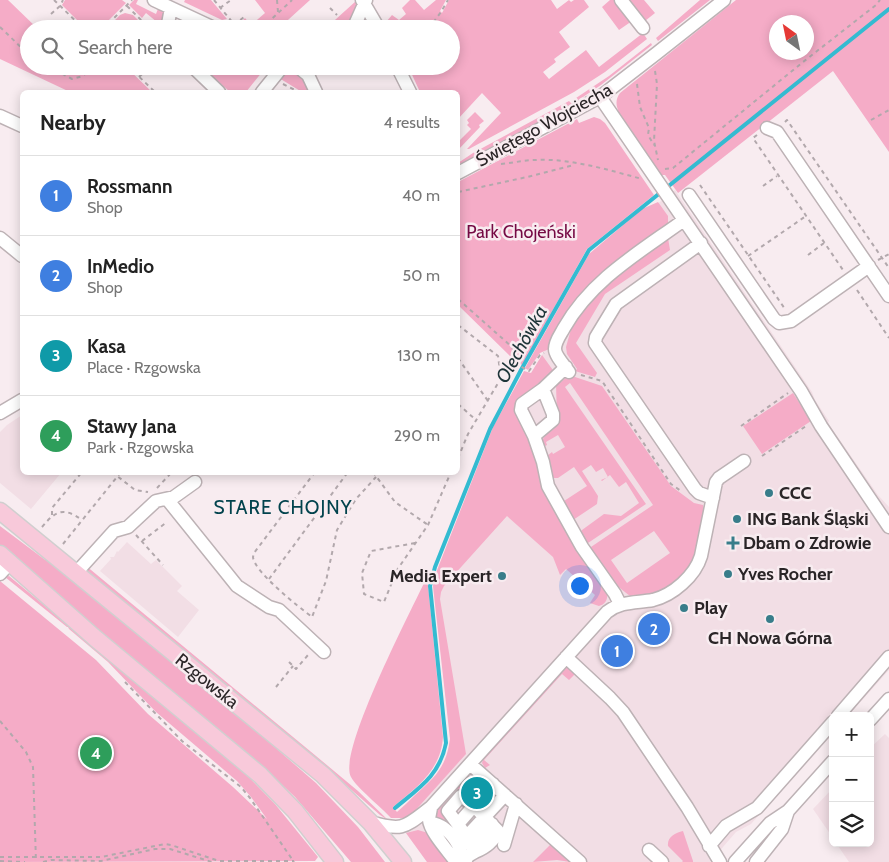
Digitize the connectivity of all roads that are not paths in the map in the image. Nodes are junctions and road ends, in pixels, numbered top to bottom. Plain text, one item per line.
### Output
1 (154, 0) edge
2 (621, 0) edge
3 (724, 0) edge
4 (364, 1) edge
5 (171, 8) junction
6 (169, 20) edge
7 (205, 20) edge
8 (357, 20) edge
9 (374, 20) edge
10 (643, 28) dead end
11 (201, 75) edge
12 (276, 75) edge
13 (308, 75) edge
14 (402, 75) edge
15 (266, 88) edge
16 (217, 90) edge
17 (315, 90) edge
18 (409, 90) edge
19 (600, 96) junction
20 (0, 116) edge
21 (20, 125) edge
22 (768, 128) dead end
23 (460, 172) edge
24 (688, 196) dead end
25 (684, 220) junction
26 (0, 238) edge
27 (700, 244) junction
28 (20, 254) edge
29 (869, 266) junction
30 (889, 296) edge
31 (543, 389) junction
32 (20, 401) edge
33 (0, 414) edge
34 (534, 436) junction
35 (744, 461) dead end
36 (195, 482) dead end
37 (713, 498) junction
38 (167, 499) junction
39 (0, 511) edge
40 (889, 527) edge
41 (3, 564) edge
42 (76, 573) junction
43 (620, 604) junction
44 (320, 649) road end
45 (566, 657) junction
46 (889, 657) edge
47 (889, 699) edge
48 (841, 712) edge
49 (874, 716) edge
50 (829, 727) edge
51 (470, 764) junction
52 (829, 765) edge
53 (493, 784) junction
54 (505, 795) junction
55 (471, 803) junction
56 (516, 804) junction
57 (431, 807) junction
58 (788, 811) junction
59 (489, 820) junction
60 (370, 822) junction
61 (430, 822) junction
62 (471, 845) junction
63 (504, 845) dead end
64 (710, 846) junction
65 (649, 850) dead end
66 (336, 862) edge
67 (403, 862) edge
68 (456, 862) edge
69 (464, 862) edge
70 (580, 862) edge
71 (662, 862) edge
72 (720, 862) edge
73 (735, 862) edge
74 (756, 862) edge

1 - 5 street
2 - 10 street
3 - 19 street, Świętego Wojciecha
4 - 8 street
4 - 9 street
5 - 6 street
5 - 7 street
11 - 16 street
12 - 15 street
13 - 17 street
14 - 18 street
19 - 23 street, Świętego Wojciecha
19 - 25 street
20 - 21 street
22 - 29 street
24 - 29 street
25 - 27 street
25 - 31 street
26 - 28 street
27 - 37 street
27 - 40 street
29 - 30 street
31 - 34 street
31 - 34 street
32 - 33 street
34 - 43 street
35 - 37 street
36 - 38 street
37 - 43 street
38 - 42 street
38 - 44 street
39 - 42 main road, Rzgowska
41 - 66 main road
42 - 60 main road, Rzgowska
43 - 45 street
45 - 51 street
45 - 64 street
46 - 48 street
47 - 49 street
50 - 64 street
51 - 53 street
51 - 57 street
52 - 58 street
53 - 54 street
53 - 55 street
54 - 56 street
54 - 59 street
55 - 59 street
55 - 62 street
56 - 63 street
56 - 70 street
57 - 60 street
57 - 61 street
58 - 73 street
58 - 74 street
59 - 62 street
59 - 62 street
60 - 67 main road, Rzgowska
61 - 68 street
61 - 69 street
62 - 69 street
64 - 72 street
65 - 71 street

